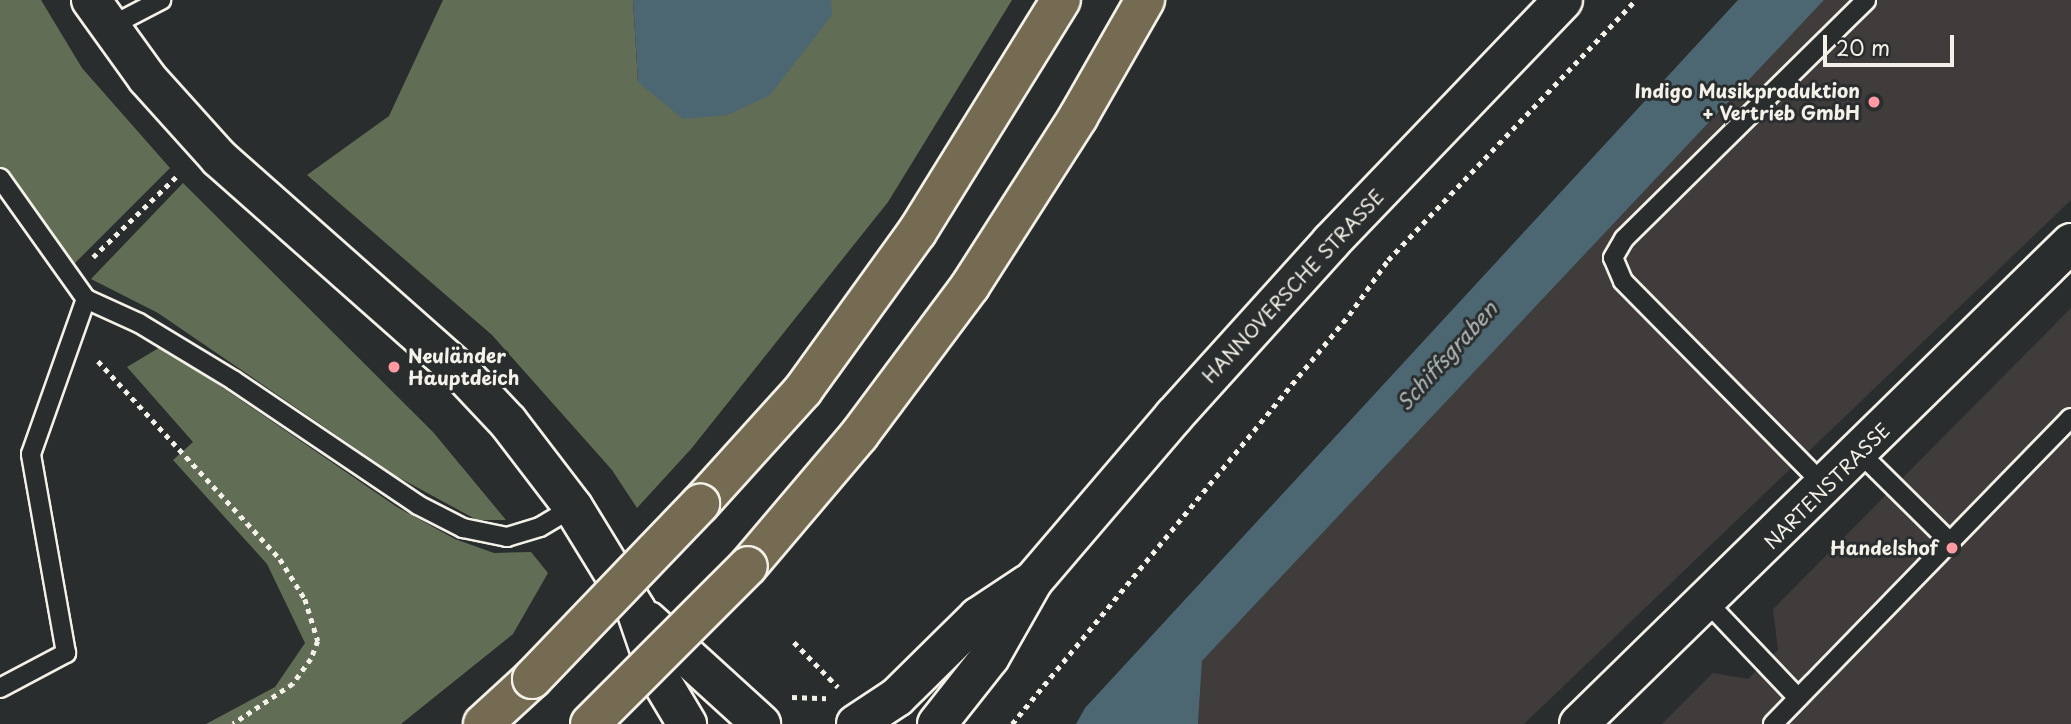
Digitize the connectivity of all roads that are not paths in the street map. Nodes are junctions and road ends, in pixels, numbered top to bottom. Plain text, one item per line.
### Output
1 (161, 0) edge
2 (1061, 0) edge
3 (1145, 0) edge
4 (1563, 0) edge
5 (1866, 0) edge
6 (100, 13) edge
7 (0, 178) edge
8 (2071, 243) edge
9 (86, 299) junction
10 (2071, 418) edge
11 (1860, 453) junction
12 (1826, 487) junction
13 (573, 507) junction
14 (1950, 542) junction
15 (1033, 581) junction
16 (1707, 602) junction
17 (636, 610) junction
18 (0, 688) edge
19 (1798, 698) junction
20 (772, 711) edge
21 (846, 711) edge
22 (483, 724) edge
23 (590, 724) edge
24 (688, 724) edge
25 (937, 724) edge
26 (1579, 724) edge
27 (1773, 724) edge

1 - 6 lane
2 - 22 highway, bridge
3 - 23 highway, bridge
4 - 15 street, HANNOVERSCHE STRASSE
5 - 12 lane
6 - 13 street
7 - 9 lane
8 - 11 street, NARTENSTRASSE
9 - 13 lane
9 - 18 lane
10 - 14 lane
11 - 12 street, NARTENSTRASSE
11 - 14 lane
12 - 16 street, NARTENSTRASSE
13 - 17 street
14 - 19 lane
15 - 21 street, HANNOVERSCHE STRASSE
15 - 25 street, HANNOVERSCHE STRASSE
16 - 19 lane
16 - 26 street, NARTENSTRASSE
17 - 20 street
17 - 24 street
19 - 27 lane

